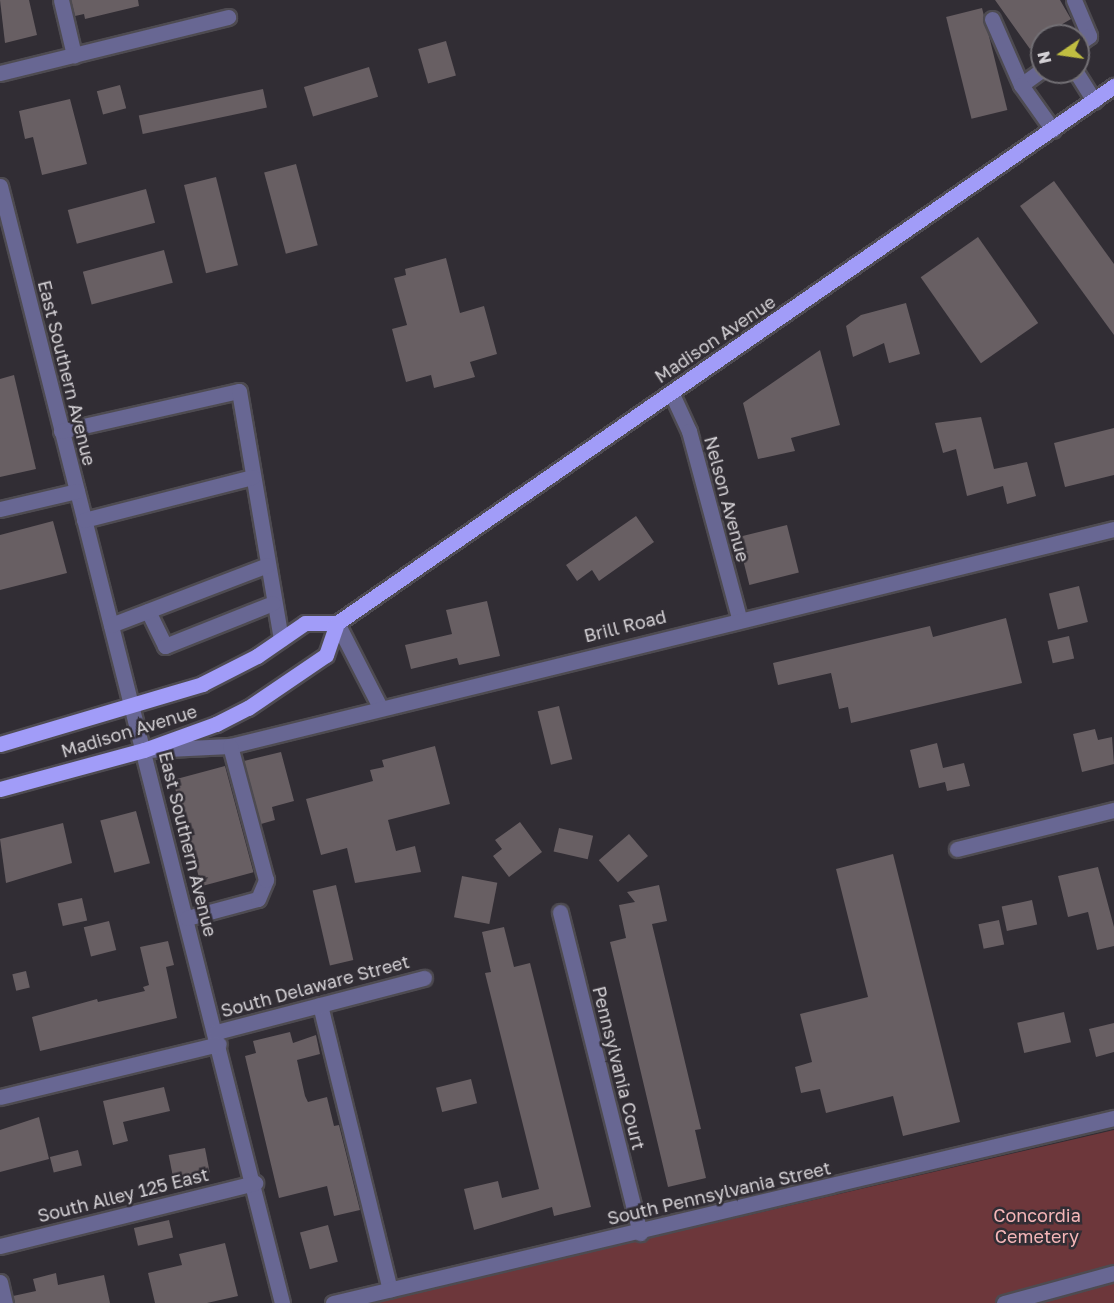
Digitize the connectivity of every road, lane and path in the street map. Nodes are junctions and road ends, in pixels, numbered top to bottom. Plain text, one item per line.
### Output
1 (61, 0) edge
2 (1074, 0) edge
3 (228, 17) dead end
4 (992, 19) dead end
5 (1084, 24) edge
6 (74, 55) junction
7 (0, 73) edge
8 (1030, 79) edge
9 (1084, 84) edge
10 (1021, 85) junction
11 (1114, 86) edge
12 (1094, 100) junction
13 (1053, 130) junction
14 (0, 186) edge
15 (4, 216) edge
16 (670, 392) junction
17 (62, 431) junction
18 (253, 477) junction
19 (77, 491) junction
20 (0, 509) edge
21 (84, 520) junction
22 (1114, 529) edge
23 (267, 565) junction
24 (273, 603) junction
25 (148, 611) junction
26 (739, 618) junction
27 (337, 623) junction
28 (111, 625) junction
29 (281, 639) junction
30 (132, 707) junction
31 (380, 707) junction
32 (0, 744) edge
33 (230, 747) junction
34 (144, 750) junction
35 (0, 789) edge
36 (1114, 810) edge
37 (957, 849) dead end
38 (560, 912) dead end
39 (187, 918) junction
40 (424, 978) dead end
41 (320, 1005) junction
42 (217, 1038) junction
43 (0, 1097) edge
44 (1114, 1118) edge
45 (255, 1183) junction
46 (640, 1233) junction
47 (0, 1246) edge
48 (1114, 1273) edge
49 (0, 1282) edge
50 (390, 1290) junction
51 (5, 1303) edge
52 (282, 1303) edge
53 (333, 1303) edge
54 (1004, 1303) edge

1 - 6 street
2 - 5 street
3 - 6 street
4 - 10 street
6 - 7 street
8 - 10 street
9 - 12 street
10 - 13 street
11 - 12 main road, Madison Avenue
12 - 13 main road, Madison Avenue
13 - 16 main road, Madison Avenue
14 - 15 street, East Southern Avenue
15 - 17 street, East Southern Avenue
16 - 26 street, Nelson Avenue
16 - 27 main road, Madison Avenue
17 - 18 street
17 - 19 street, East Southern Avenue
18 - 21 street
18 - 23 street
19 - 20 street
19 - 21 street, East Southern Avenue
21 - 28 street, East Southern Avenue
22 - 26 street, Brill Road
23 - 24 street
23 - 25 street
24 - 25 street
24 - 29 street
25 - 28 street
26 - 31 street, Brill Road
27 - 29 main road, Madison Avenue
27 - 31 street
27 - 34 main road, Madison Avenue
28 - 30 street, East Southern Avenue
29 - 30 main road, Madison Avenue
30 - 32 main road, Madison Avenue
30 - 34 street, East Southern Avenue
31 - 33 street, Brill Road
33 - 34 street, Brill Road
33 - 39 street
34 - 35 main road, Madison Avenue
34 - 39 street, East Southern Avenue
36 - 37 street
38 - 46 street, Pennsylvania Court
39 - 42 street, East Southern Avenue
40 - 41 street, South Delaware Street
41 - 42 street, South Delaware Street
41 - 50 street
42 - 43 street, South Delaware Street
42 - 45 street, East Southern Avenue
44 - 46 street, South Pennsylvania Street
45 - 47 street, South Alley 125 East
45 - 52 street, East Southern Avenue
46 - 50 street, South Pennsylvania Street
48 - 54 street
49 - 51 street
50 - 53 street, South Pennsylvania Street

